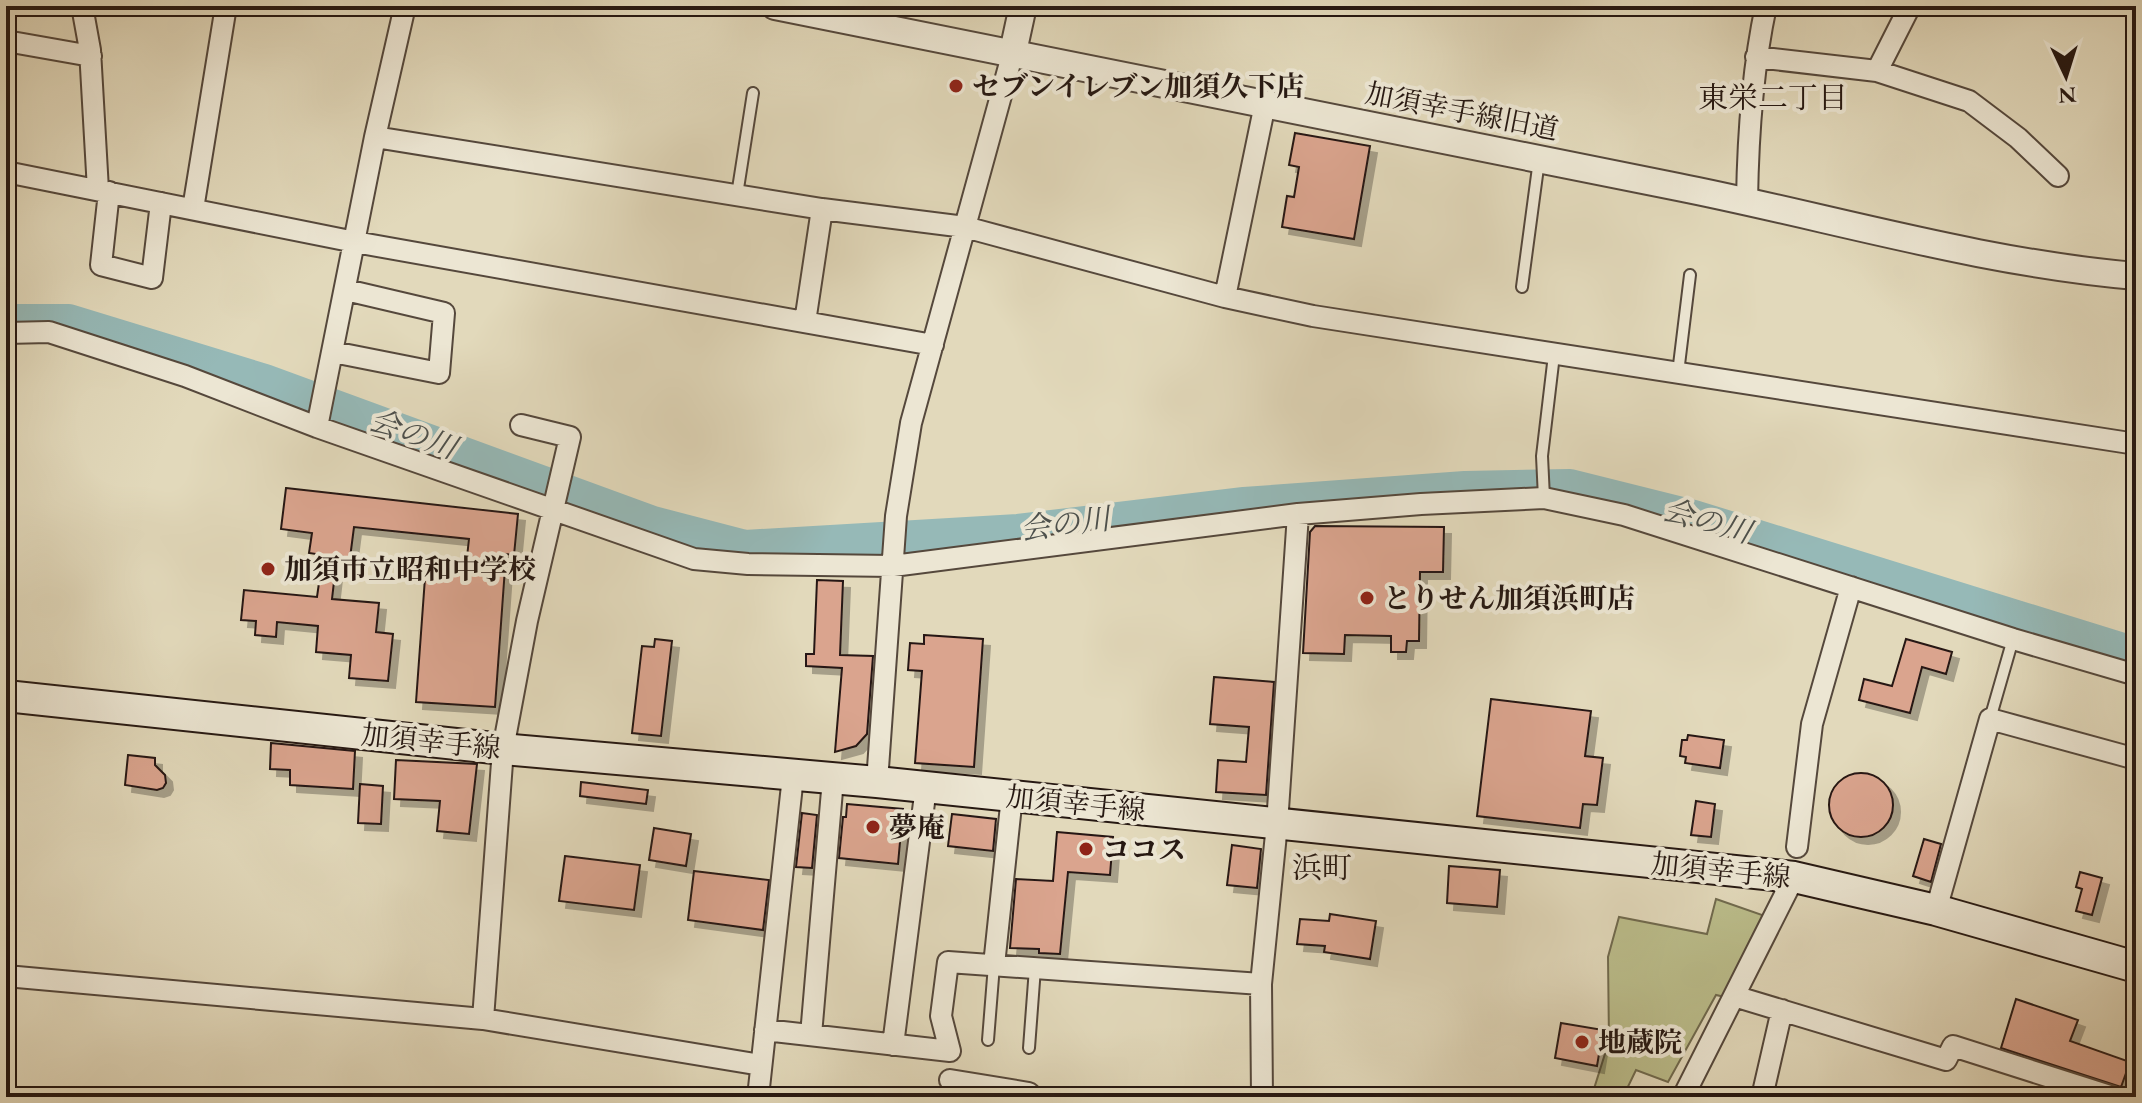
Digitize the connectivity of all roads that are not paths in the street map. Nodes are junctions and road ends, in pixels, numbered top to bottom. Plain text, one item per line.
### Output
1 (82, 6) edge
2 (226, 6) edge
3 (405, 6) edge
4 (775, 6) edge
5 (1023, 6) edge
6 (1766, 6) edge
7 (1910, 6) edge
8 (6, 41) edge
9 (1013, 52) junction
10 (91, 56) junction
11 (1756, 57) junction
12 (1877, 71) junction
13 (753, 93) dead end
14 (1265, 104) junction
15 (375, 137) junction
16 (1539, 158) junction
17 (6, 172) edge
18 (2058, 176) dead end
19 (104, 191) junction
20 (737, 195) junction
21 (1747, 201) junction
22 (161, 203) junction
23 (193, 209) junction
24 (822, 209) junction
25 (965, 227) junction
26 (355, 242) junction
27 (1690, 275) dead end
28 (2136, 276) edge
29 (1522, 287) dead end
30 (346, 290) junction
31 (1225, 297) junction
32 (805, 322) junction
33 (6, 333) edge
34 (933, 345) junction
35 (333, 352) junction
36 (1554, 355) junction
37 (1678, 373) junction
38 (521, 425) dead end
39 (317, 427) junction
40 (2136, 444) edge
41 (1544, 498) junction
42 (553, 511) junction
43 (1298, 514) junction
44 (894, 560) junction
45 (1851, 587) junction
46 (2013, 639) junction
47 (2136, 675) edge
48 (6, 696) edge
49 (1990, 719) junction
50 (503, 749) junction
51 (2136, 759) edge
52 (793, 776) junction
53 (833, 779) junction
54 (877, 782) junction
55 (926, 787) junction
56 (1012, 796) junction
57 (1277, 824) junction
58 (1797, 847) dead end
59 (1794, 877) junction
60 (1936, 910) junction
61 (994, 965) junction
62 (2136, 967) edge
63 (1035, 968) junction
64 (6, 976) edge
65 (1261, 984) junction
66 (1734, 996) junction
67 (1782, 1010) junction
68 (483, 1019) junction
69 (765, 1030) junction
70 (811, 1035) junction
71 (988, 1040) dead end
72 (893, 1045) junction
73 (1029, 1048) dead end
74 (950, 1051) junction
75 (761, 1065) junction
76 (950, 1088) edge
77 (1691, 1095) edge
78 (758, 1097) edge
79 (1029, 1097) edge
80 (1262, 1097) edge
81 (1762, 1097) edge
82 (2113, 1097) edge

1 - 10 street
2 - 23 street
3 - 15 street
4 - 9 street, 加須幸手線旧道
5 - 9 street
6 - 11 street
7 - 12 street
8 - 10 street
9 - 14 street, 加須幸手線旧道
9 - 25 street
10 - 19 street
11 - 12 street
11 - 21 street
12 - 18 street
13 - 20 lane
14 - 16 street, 加須幸手線旧道
14 - 31 street
15 - 20 street
15 - 26 street
16 - 21 street, 加須幸手線旧道
16 - 29 lane
17 - 19 street
19 - 22 street
19 - 22 street
20 - 24 street
21 - 28 street, 加須幸手線旧道
22 - 23 street
23 - 26 street
24 - 25 street
24 - 32 street
25 - 31 street
25 - 34 street
26 - 30 street
26 - 32 street
27 - 37 lane
30 - 35 street
30 - 35 street
31 - 36 street
32 - 34 street
33 - 39 street
34 - 44 street
35 - 39 street
36 - 37 street
36 - 41 lane
37 - 40 street
38 - 42 street
39 - 42 street
41 - 43 street
41 - 45 street
42 - 44 street
42 - 50 street
43 - 44 street
43 - 57 street
44 - 54 street
45 - 46 street
45 - 58 street
46 - 47 street
46 - 49 lane
48 - 50 main road, 加須幸手線
49 - 51 street
49 - 60 street
50 - 52 main road, 加須幸手線
50 - 68 street
52 - 53 main road, 加須幸手線
52 - 69 street
53 - 54 main road, 加須幸手線
53 - 70 street
54 - 55 main road, 加須幸手線
55 - 56 main road, 加須幸手線
55 - 72 street
56 - 57 main road, 加須幸手線
56 - 61 street
57 - 59 main road, 加須幸手線
57 - 65 street
59 - 60 main road, 加須幸手線
59 - 66 street
60 - 62 main road, 加須幸手線
61 - 63 street
61 - 71 lane
61 - 74 street
63 - 65 street
63 - 73 lane
64 - 68 street
65 - 80 street
66 - 67 street
66 - 77 street
67 - 81 street
67 - 82 street
68 - 75 street
69 - 70 street
69 - 75 street
70 - 72 street
72 - 74 street
74 - 76 street
75 - 78 street
76 - 79 street

